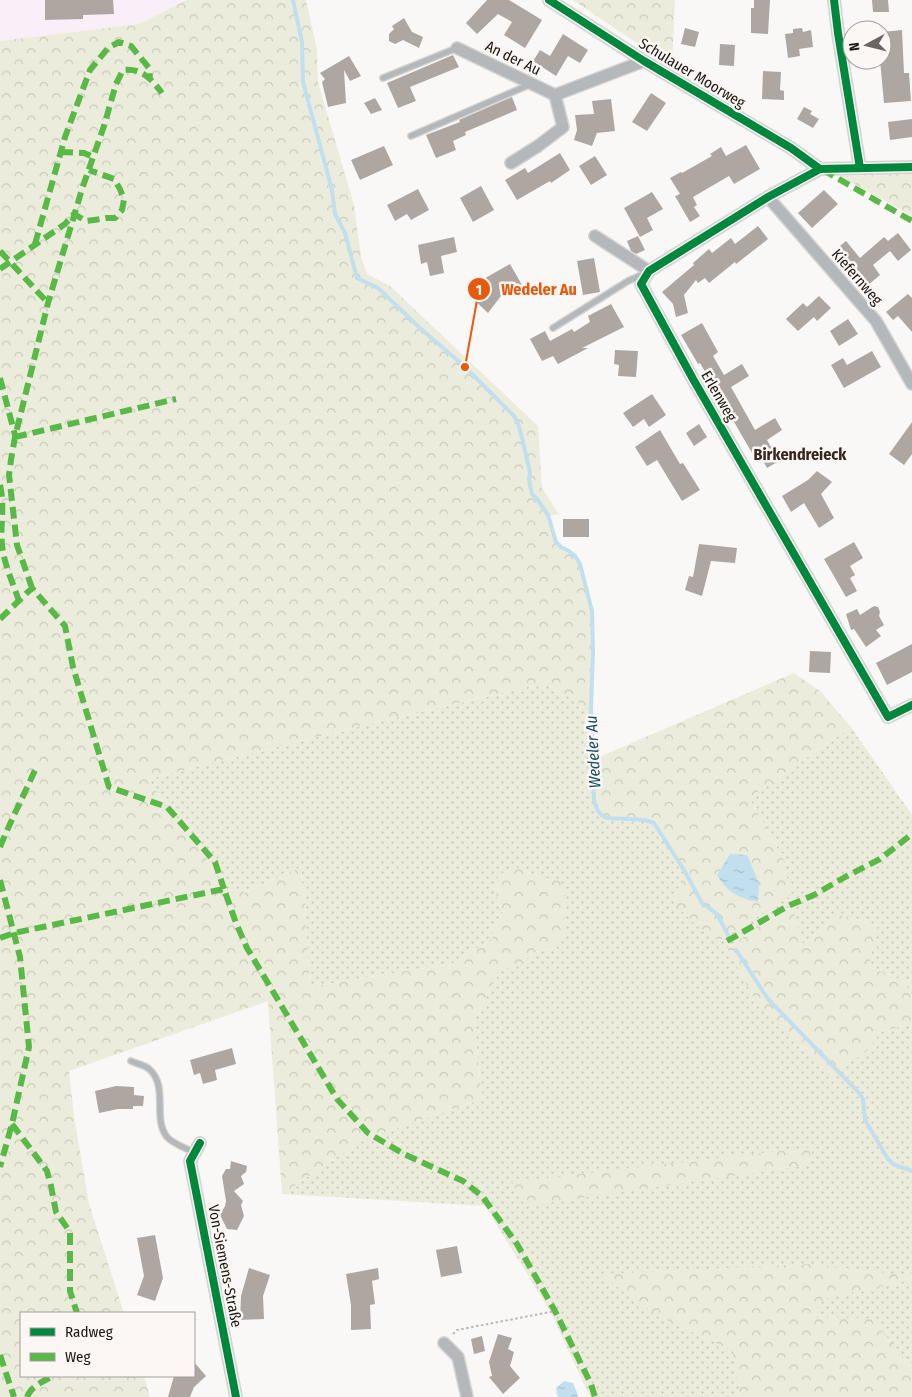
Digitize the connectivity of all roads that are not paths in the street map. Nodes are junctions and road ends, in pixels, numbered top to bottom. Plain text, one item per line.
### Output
1 (549, 0) edge
2 (834, 0) edge
3 (457, 48) joint
4 (644, 61) junction
5 (383, 78) dead end
6 (531, 84) junction
7 (554, 95) junction
8 (411, 136) dead end
9 (511, 163) dead end
10 (912, 167) edge
11 (860, 168) junction
12 (820, 169) junction
13 (768, 197) junction
14 (595, 236) dead end
15 (649, 272) junction
16 (552, 328) dead end
17 (912, 384) edge
18 (912, 705) edge
19 (131, 1061) dead end
20 (197, 1148) joint
21 (444, 1343) road end
22 (236, 1397) edge
23 (467, 1397) edge

1 - 4 street, Schulauer Moorweg
2 - 11 street
3 - 5 lane
3 - 6 street, An der Au
4 - 7 street
4 - 12 street, Schulauer Moorweg
6 - 7 street, An der Au
6 - 8 lane
7 - 9 street
10 - 11 street
11 - 12 street
12 - 13 street
13 - 15 street
13 - 17 street, Kiefernweg
14 - 15 street
15 - 16 lane
15 - 18 street, Erlenweg
19 - 20 lane
20 - 22 street, Von-Siemens-Straße
21 - 23 street

